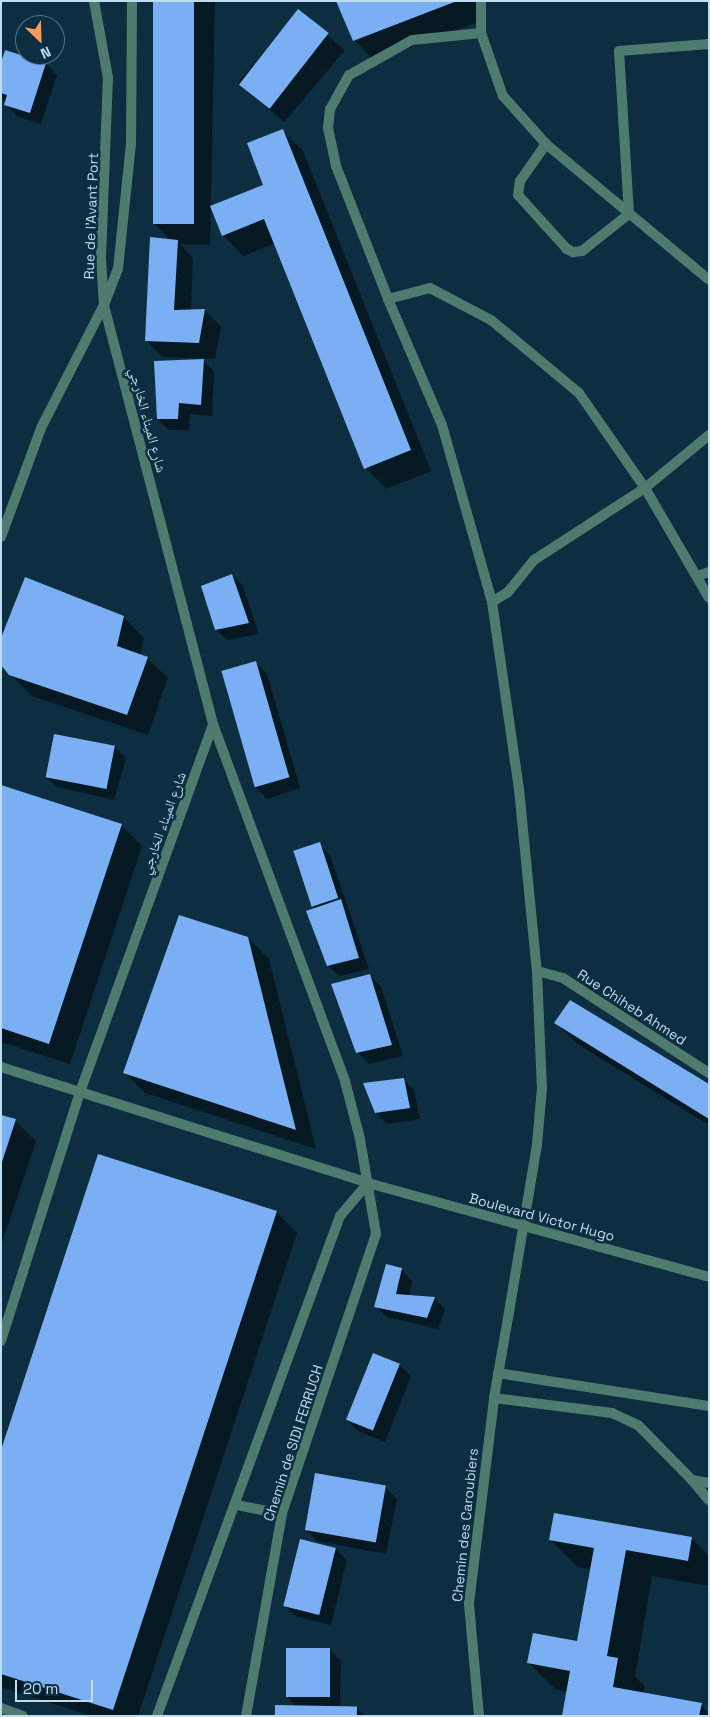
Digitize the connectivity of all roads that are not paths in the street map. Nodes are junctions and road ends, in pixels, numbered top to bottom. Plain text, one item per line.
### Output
1 (132, 1) edge
2 (481, 1) edge
3 (92, 3) edge
4 (480, 33) junction
5 (709, 44) edge
6 (546, 144) junction
7 (629, 214) junction
8 (709, 280) edge
9 (388, 299) junction
10 (104, 305) junction
11 (709, 435) edge
12 (646, 488) junction
13 (1, 537) edge
14 (709, 572) edge
15 (697, 576) junction
16 (709, 598) edge
17 (492, 602) junction
18 (213, 724) junction
19 (537, 971) junction
20 (1, 1067) edge
21 (709, 1073) edge
22 (80, 1092) junction
23 (368, 1183) junction
24 (709, 1277) edge
25 (1, 1341) edge
26 (498, 1373) junction
27 (494, 1398) junction
28 (709, 1406) edge
29 (692, 1480) junction
30 (709, 1482) edge
31 (709, 1500) edge
32 (237, 1505) junction
33 (282, 1514) junction
34 (1, 1708) edge
35 (23, 1716) edge
36 (157, 1716) edge
37 (246, 1716) edge
38 (479, 1716) edge

1 - 10 street, Rue de l'Avant Port
2 - 4 street
3 - 10 street, Rue de l'Avant Port
4 - 6 street
4 - 9 street, Chemin des Caroubiers
5 - 7 street
6 - 7 street
6 - 7 street
7 - 8 street
9 - 12 street
9 - 17 street, Chemin des Caroubiers
10 - 13 street
10 - 18 street, شارع الميناء الخارجي
11 - 12 street
12 - 15 street
12 - 17 street
14 - 15 street
15 - 16 street
17 - 19 street, Chemin des Caroubiers
18 - 22 street, شارع الميناء الخارجي
18 - 23 street, Chemin de SIDI FERRUCH
19 - 21 street, Rue Chiheb Ahmed
19 - 26 street, Chemin des Caroubiers, bridge
20 - 22 street, Boulevard Victor Hugo
22 - 23 street, Boulevard Victor Hugo
22 - 25 street, شارع الميناء الخارجي
23 - 24 street, Boulevard Victor Hugo
23 - 32 street
23 - 33 street, Chemin de SIDI FERRUCH
26 - 27 street, Chemin des Caroubiers
26 - 28 street
27 - 29 street
27 - 38 street, Chemin des Caroubiers
29 - 30 street
29 - 31 street
32 - 33 street
32 - 36 street
33 - 37 street, Chemin de SIDI FERRUCH
34 - 35 street

